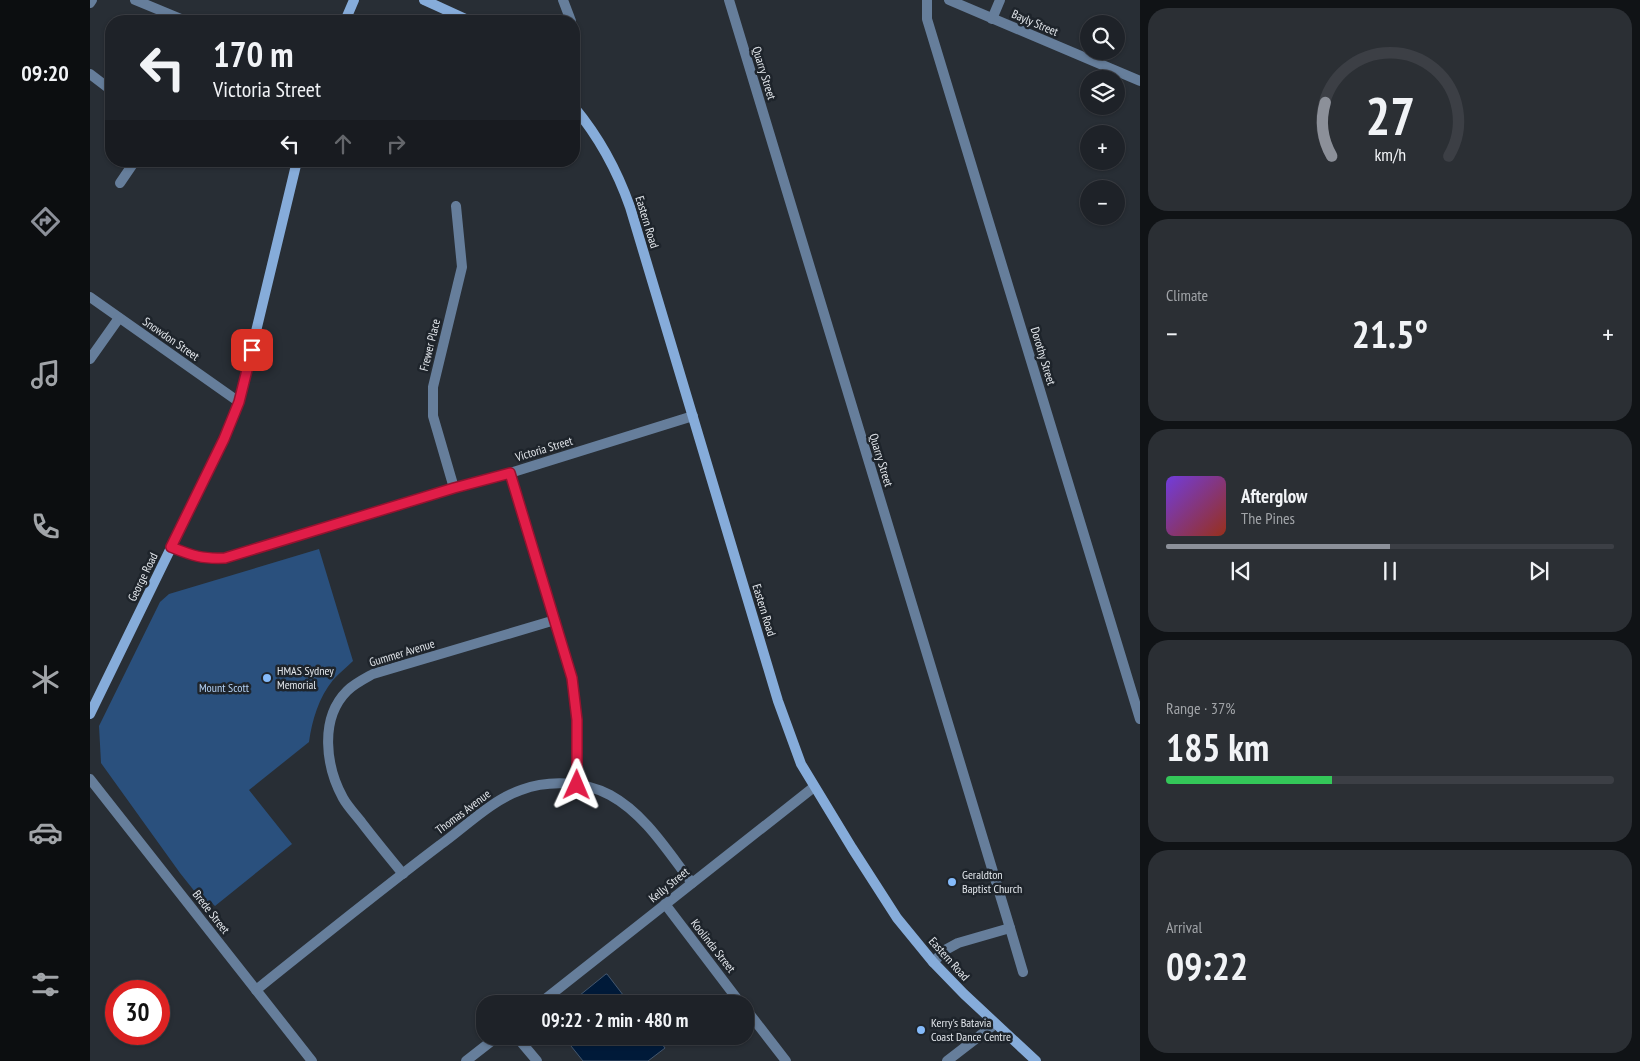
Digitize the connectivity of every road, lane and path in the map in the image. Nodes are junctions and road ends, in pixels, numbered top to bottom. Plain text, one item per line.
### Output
1 (92, 0) edge
2 (135, 0) edge
3 (354, 0) edge
4 (424, 0) edge
5 (563, 0) edge
6 (729, 0) edge
7 (927, 0) edge
8 (949, 0) edge
9 (1000, 0) edge
10 (90, 3) edge
11 (171, 15) edge
12 (348, 15) edge
13 (457, 15) edge
14 (569, 15) edge
15 (992, 18) junction
16 (90, 74) edge
17 (1140, 80) edge
18 (105, 85) edge
19 (580, 115) edge
20 (131, 167) edge
21 (296, 167) edge
22 (120, 183) dead end
23 (456, 206) dead end
24 (90, 297) edge
25 (119, 318) junction
26 (90, 359) edge
27 (239, 402) junction
28 (693, 416) junction
29 (510, 473) junction
30 (454, 488) junction
31 (171, 547) junction
32 (555, 620) junction
33 (90, 714) edge
34 (1140, 719) edge
35 (90, 779) edge
36 (577, 785) junction
37 (814, 787) junction
38 (403, 874) junction
39 (692, 883) junction
40 (665, 904) junction
41 (1010, 928) junction
42 (933, 962) junction
43 (1023, 972) dead end
44 (256, 990) junction
45 (550, 995) edge
46 (735, 995) edge
47 (754, 1020) edge
48 (995, 1024) junction
49 (486, 1045) edge
50 (524, 1045) edge
51 (312, 1061) edge
52 (466, 1061) edge
53 (537, 1061) edge
54 (786, 1061) edge
55 (947, 1061) edge
56 (1036, 1061) edge

1 - 10 street
2 - 11 street
3 - 12 street
4 - 13 street
5 - 14 street
6 - 41 street, Quarry Street
7 - 34 street, Dorothy Street
8 - 15 street, Bayly Street
9 - 15 street
15 - 17 street, Bayly Street
16 - 18 street
19 - 28 street, Eastern Road
20 - 22 street
21 - 27 street, George Road
23 - 30 street, Frewer Place
24 - 25 street, Snowdon Street
25 - 26 street
25 - 27 street, Snowdon Street
27 - 31 street, George Road
28 - 29 street, Victoria Street
28 - 37 street, Eastern Road
29 - 30 street, Victoria Street
29 - 32 street
30 - 31 street, Victoria Street
31 - 33 street, George Road
32 - 36 street
32 - 38 street, Gummer Avenue
35 - 44 street, Brede Street
36 - 38 street, Thomas Avenue
36 - 39 street, Thomas Avenue
37 - 39 street, Kelly Street
37 - 42 street, Eastern Road
38 - 44 street, Thomas Avenue
39 - 40 street, Kelly Street
40 - 45 street, Kelly Street
40 - 46 street, Koolinda Street
41 - 42 street
41 - 43 street, Quarry Street
42 - 48 street, Eastern Road
44 - 51 street, Brede Street
47 - 54 street
48 - 55 street
48 - 56 street, Eastern Road
49 - 52 street
50 - 53 street

